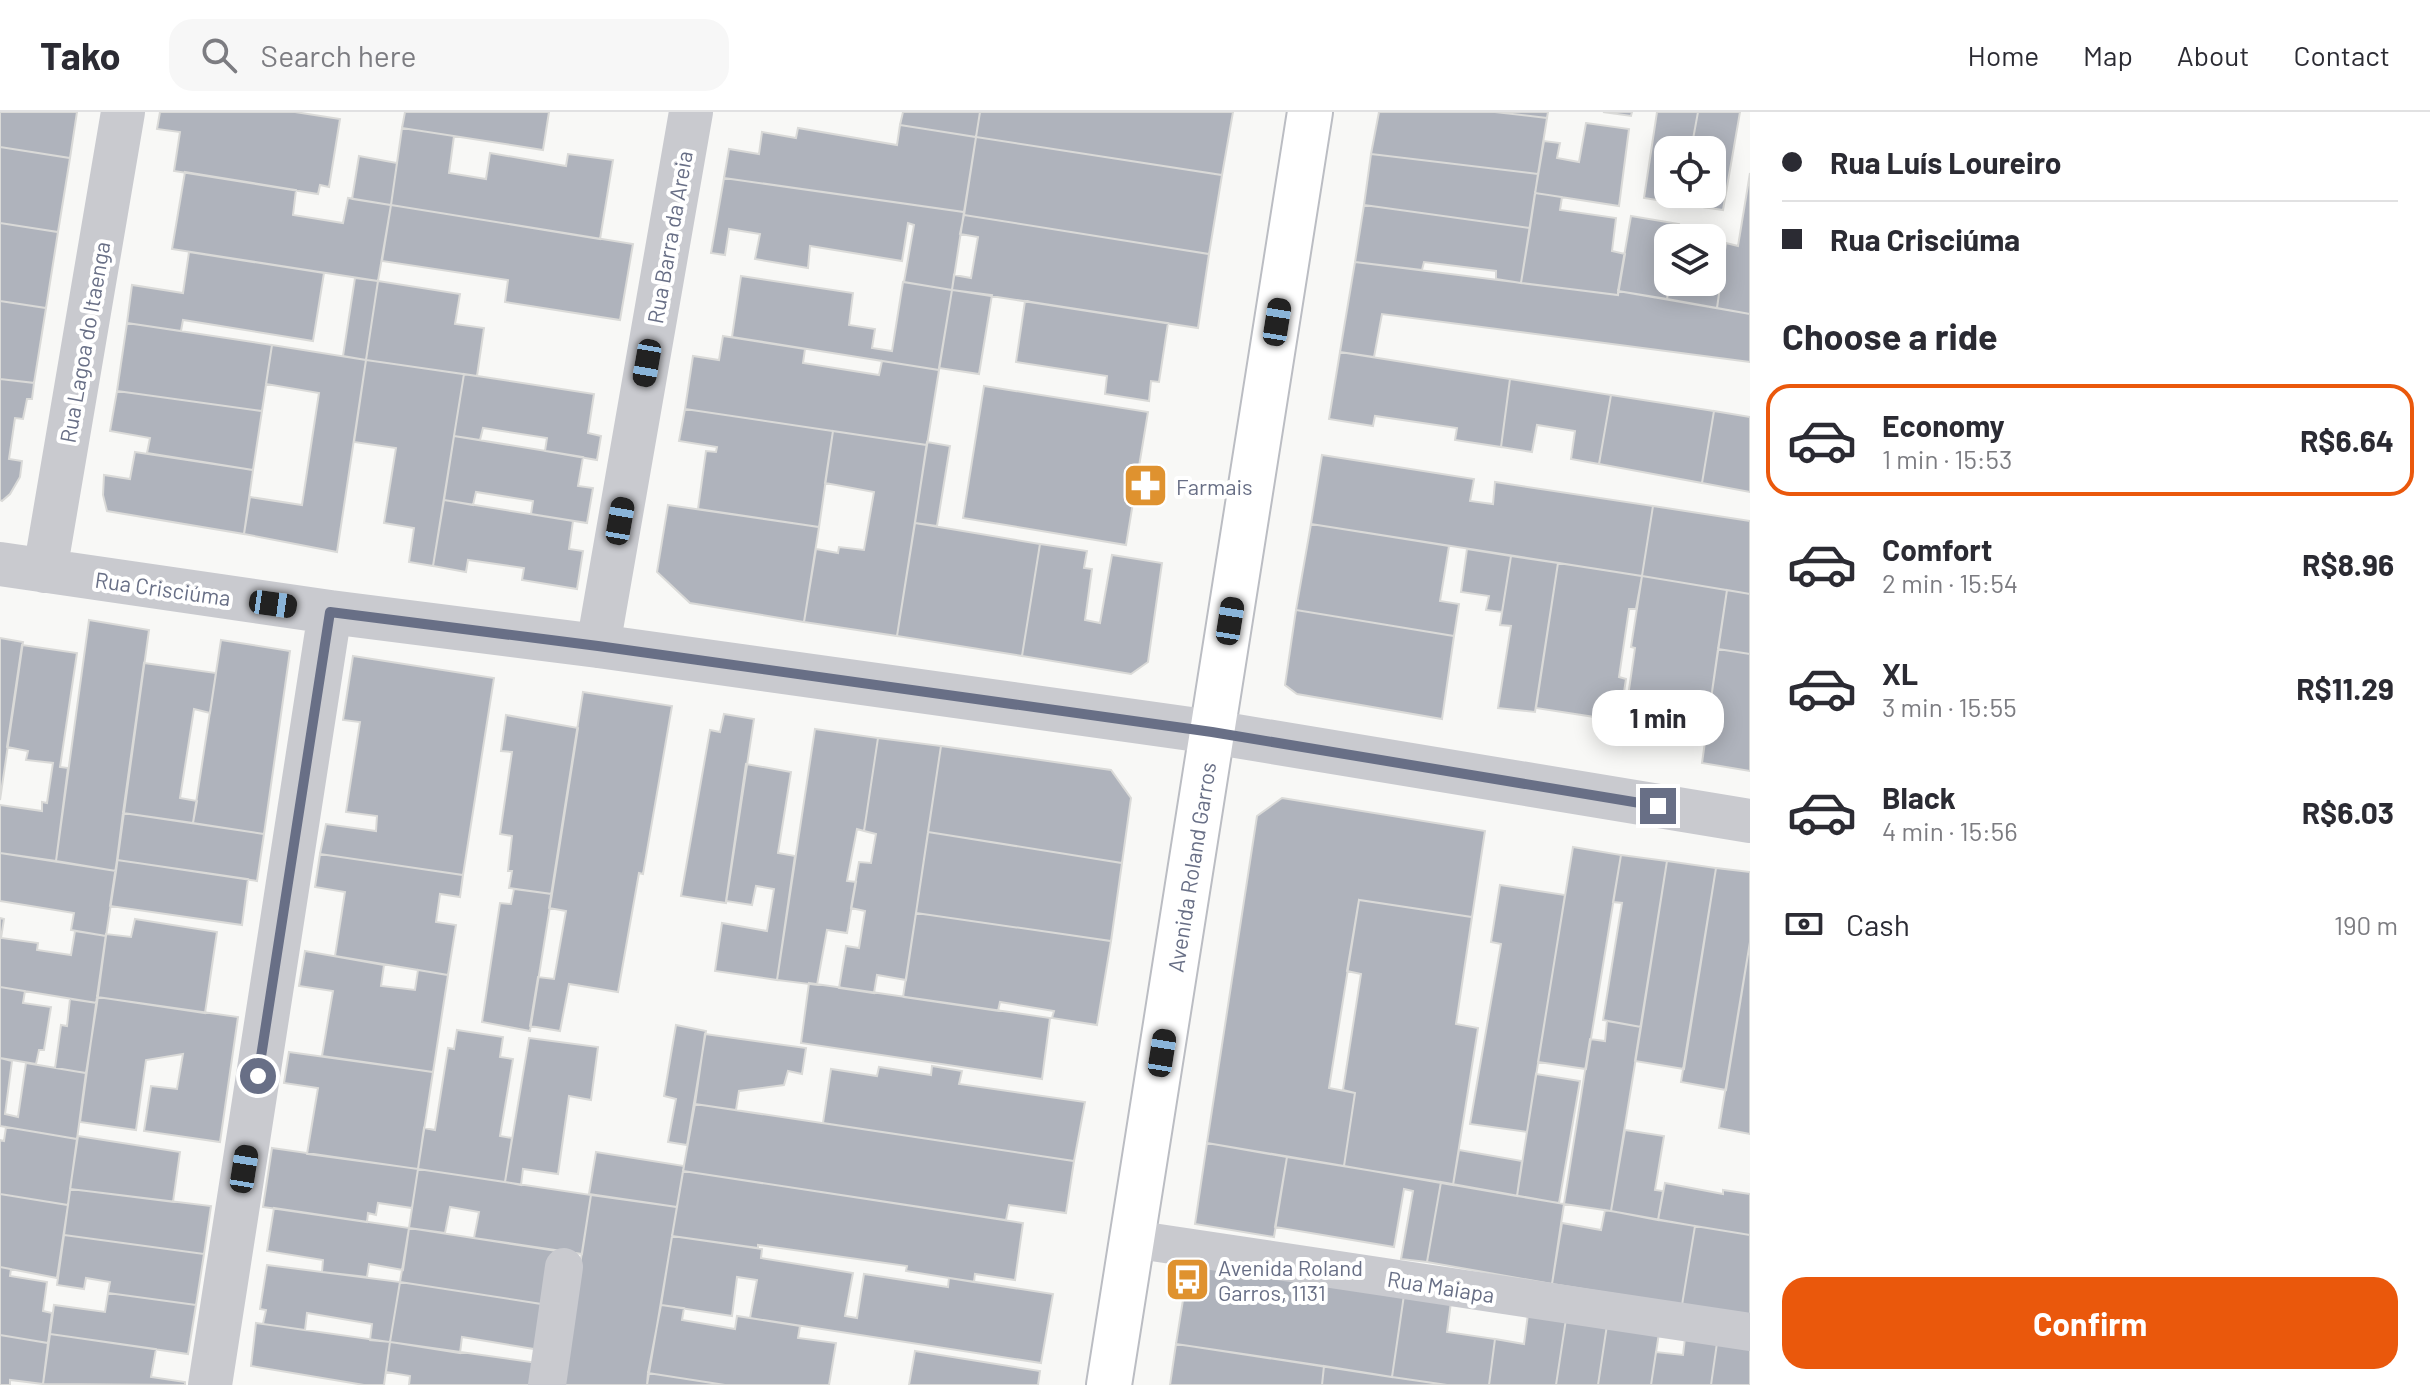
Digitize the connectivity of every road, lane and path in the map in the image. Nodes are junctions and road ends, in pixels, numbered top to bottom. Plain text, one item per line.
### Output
1 (123, 112) edge
2 (691, 112) edge
3 (1310, 112) edge
4 (0, 564) edge
5 (45, 571) junction
6 (330, 612) junction
7 (598, 646) junction
8 (1212, 732) junction
9 (1750, 821) edge
10 (1132, 1239) junction
11 (564, 1267) dead end
12 (1750, 1332) edge
13 (210, 1385) edge
14 (547, 1385) edge
15 (1109, 1385) edge

1 - 5 street, Rua Lagoa do Itaenga
2 - 7 street, Rua Barra da Areia
3 - 8 main road, Avenida Roland Garros
4 - 5 street, Rua Crisciúma
5 - 6 street, Rua Crisciúma
6 - 7 street, Rua Crisciúma
6 - 13 street
7 - 8 street, Rua Crisciúma
8 - 9 street, Rua Crisciúma
8 - 10 main road, Avenida Roland Garros
10 - 12 lane, Rua Maiapa
10 - 15 main road, Avenida Roland Garros
11 - 14 lane

